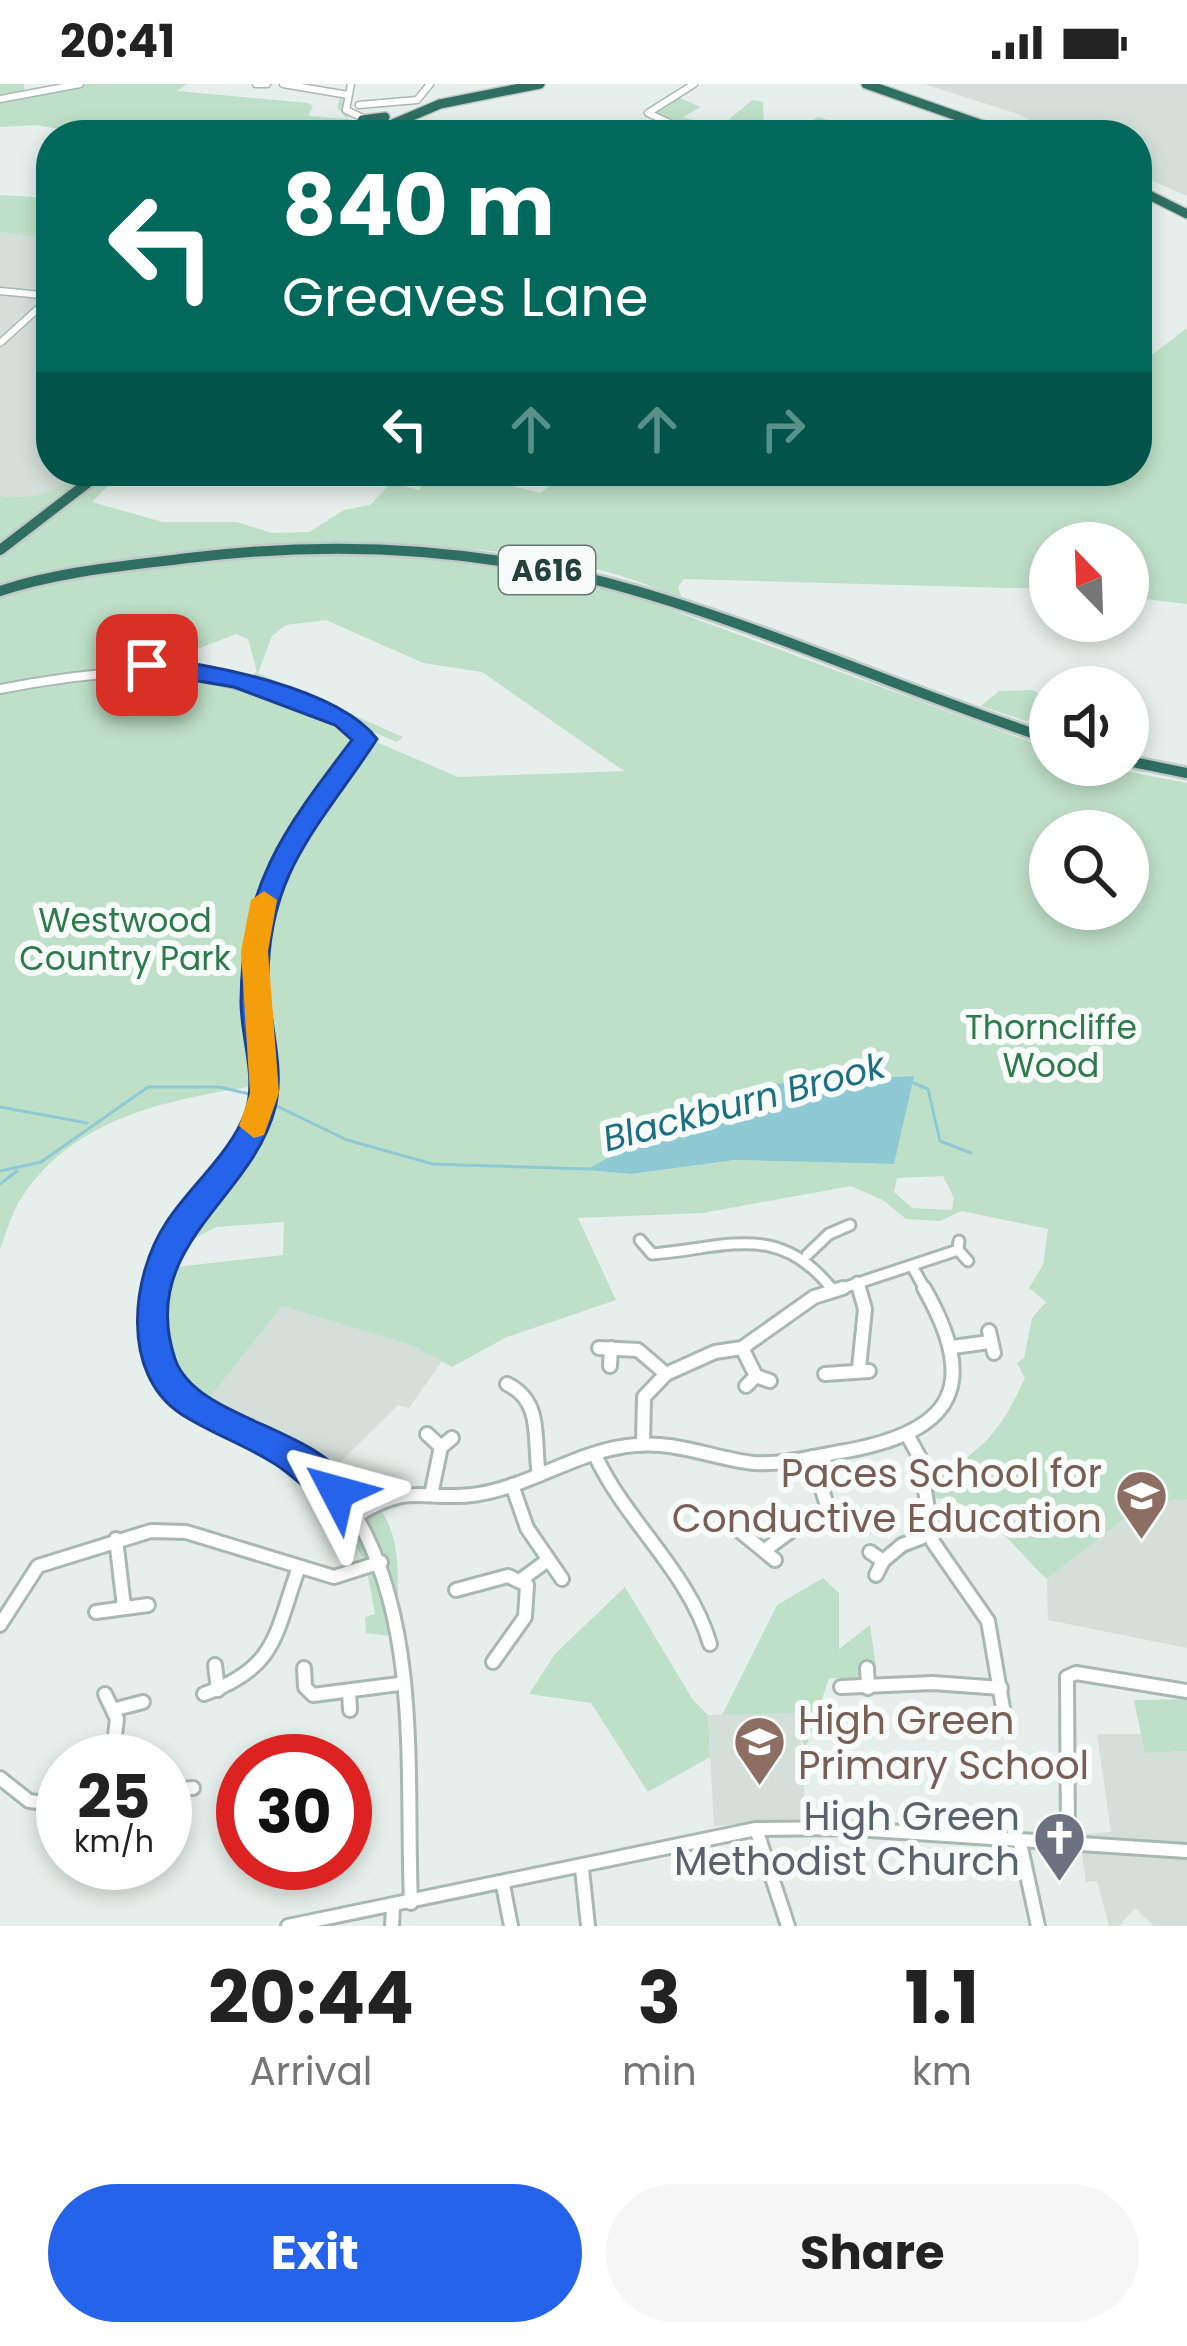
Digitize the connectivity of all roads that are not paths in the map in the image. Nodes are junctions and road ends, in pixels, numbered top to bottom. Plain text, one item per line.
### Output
1 (80, 84) edge
2 (256, 84) edge
3 (268, 84) edge
4 (283, 84) edge
5 (351, 84) edge
6 (430, 84) edge
7 (520, 84) edge
8 (540, 84) edge
9 (694, 84) edge
10 (862, 84) edge
11 (887, 86) edge
12 (348, 95) junction
13 (0, 99) edge
14 (359, 105) dead end
15 (411, 111) junction
16 (362, 120) joint
17 (391, 120) edge
18 (663, 120) edge
19 (973, 120) edge
20 (985, 120) edge
21 (1152, 193) edge
22 (1187, 210) edge
23 (4, 292) edge
24 (21, 296) junction
25 (36, 299) edge
26 (36, 299) edge
27 (36, 303) edge
28 (36, 312) edge
29 (0, 343) edge
30 (84, 486) edge
31 (0, 550) edge
32 (0, 588) edge
33 (0, 688) edge
34 (1029, 731) edge
35 (1149, 765) edge
36 (1187, 773) edge
37 (850, 1225) dead end
38 (640, 1240) dead end
39 (807, 1256) junction
40 (968, 1261) dead end
41 (912, 1266) junction
42 (857, 1282) junction
43 (832, 1288) junction
44 (991, 1342) dead end
45 (953, 1347) junction
46 (742, 1348) junction
47 (610, 1366) dead end
48 (666, 1374) junction
49 (825, 1374) dead end
50 (756, 1376) junction
51 (770, 1381) dead end
52 (507, 1384) dead end
53 (746, 1386) dead end
54 (427, 1434) dead end
55 (909, 1438) junction
56 (643, 1444) junction
57 (595, 1455) junction
58 (812, 1457) junction
59 (539, 1475) junction
60 (512, 1485) junction
61 (432, 1490) junction
62 (356, 1516) junction
63 (736, 1528) dead end
64 (931, 1534) junction
65 (116, 1539) junction
66 (765, 1550) junction
67 (870, 1552) dead end
68 (548, 1560) junction
69 (775, 1560) dead end
70 (883, 1561) junction
71 (381, 1562) junction
72 (299, 1567) junction
73 (876, 1575) dead end
74 (522, 1579) junction
75 (562, 1579) dead end
76 (456, 1589) dead end
77 (148, 1604) dead end
78 (124, 1607) junction
79 (96, 1612) dead end
80 (722, 1623) dead end
81 (0, 1624) edge
82 (707, 1625) junction
83 (710, 1643) dead end
84 (493, 1662) dead end
85 (215, 1665) dead end
86 (304, 1668) dead end
87 (867, 1668) dead end
88 (399, 1684) junction
89 (841, 1688) dead end
90 (868, 1688) junction
91 (1001, 1688) junction
92 (1187, 1691) edge
93 (350, 1692) junction
94 (105, 1694) dead end
95 (143, 1702) dead end
96 (116, 1709) junction
97 (350, 1710) dead end
98 (1004, 1714) dead end
99 (114, 1734) edge
100 (0, 1778) edge
101 (36, 1802) edge
102 (756, 1829) junction
103 (1020, 1843) junction
104 (1068, 1844) junction
105 (1187, 1851) edge
106 (582, 1869) junction
107 (502, 1885) junction
108 (411, 1903) junction
109 (393, 1906) junction
110 (584, 1925) edge
111 (288, 1926) edge
112 (392, 1926) edge
113 (511, 1926) edge
114 (788, 1926) edge
115 (1038, 1926) edge

1 - 13 street
2 - 3 street
4 - 12 street
5 - 12 street
6 - 14 street
7 - 15 highway
8 - 15 highway
9 - 18 street
10 - 11 highway
11 - 19 highway
11 - 20 highway
12 - 16 street
15 - 16 highway
15 - 17 highway
21 - 22 highway
23 - 24 street
23 - 26 street
24 - 25 street
24 - 27 street
28 - 29 street
30 - 31 highway
32 - 34 highway, A616
33 - 62 street
35 - 36 highway
37 - 39 street
38 - 39 street
39 - 43 street
40 - 41 street
41 - 42 street
41 - 45 street
42 - 43 street
42 - 49 street
43 - 46 street
44 - 45 street
45 - 55 street
46 - 48 street
46 - 50 street
47 - 48 street
48 - 56 street
50 - 51 street
50 - 53 street
52 - 59 street
54 - 61 street
55 - 58 street
55 - 64 street
56 - 57 street
56 - 58 street
57 - 59 street
57 - 82 street
58 - 66 street
59 - 60 street
60 - 61 street
60 - 68 street
61 - 62 street
62 - 71 street
63 - 66 street
64 - 70 street
64 - 91 street
65 - 72 street
65 - 78 street
65 - 81 street
66 - 69 street
67 - 70 street
68 - 74 street
68 - 75 street
70 - 73 street
71 - 72 street
71 - 88 street
72 - 85 street
74 - 76 street
74 - 84 street
77 - 78 street
78 - 79 street
80 - 82 street
82 - 83 street
86 - 93 street
87 - 90 street
88 - 93 street
88 - 108 street
89 - 90 street
90 - 91 street
91 - 98 street
92 - 104 street
93 - 97 street
94 - 96 street
95 - 96 street
96 - 99 street
100 - 101 street
102 - 103 street
102 - 106 street
102 - 114 street
103 - 104 street
103 - 115 street
104 - 105 street
106 - 107 street
106 - 110 street
107 - 108 street
107 - 113 street
108 - 109 street
109 - 111 street
109 - 112 street

